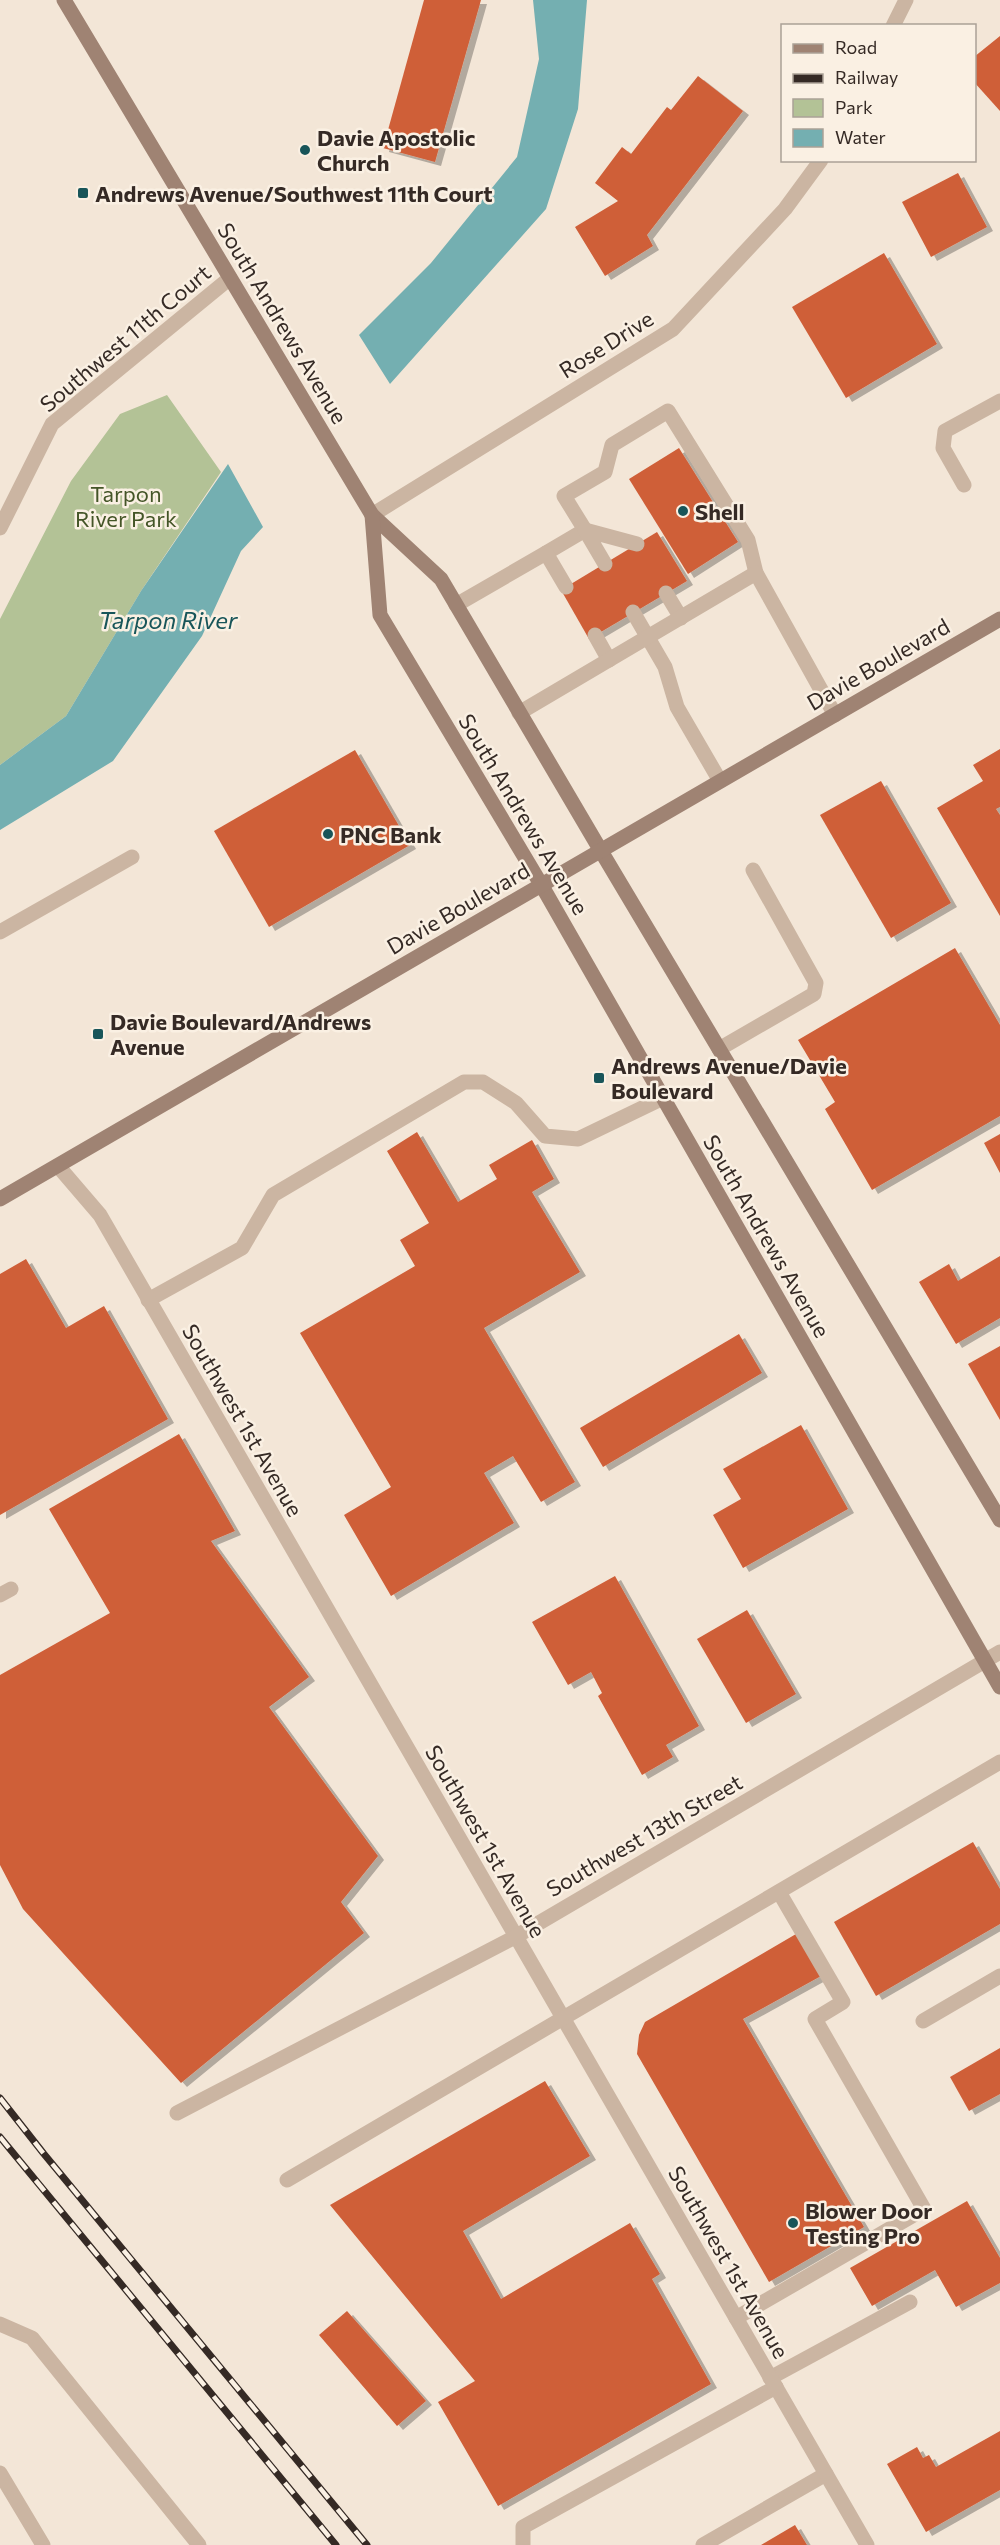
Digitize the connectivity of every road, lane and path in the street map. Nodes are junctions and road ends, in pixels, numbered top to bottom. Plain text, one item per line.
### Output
1 (64, 0) edge
2 (906, 0) edge
3 (894, 24) edge
4 (819, 162) edge
5 (230, 278) junction
6 (1000, 401) edge
7 (964, 485) dead end
8 (372, 515) junction
9 (0, 528) edge
10 (585, 530) junction
11 (637, 544) dead end
12 (546, 553) junction
13 (605, 564) dead end
14 (756, 573) junction
15 (566, 587) dead end
16 (666, 594) dead end
17 (456, 605) junction
18 (633, 612) dead end
19 (681, 618) junction
20 (1000, 619) edge
21 (595, 635) dead end
22 (648, 637) junction
23 (609, 660) junction
24 (519, 713) junction
25 (835, 715) junction
26 (720, 781) junction
27 (601, 851) junction
28 (132, 857) dead end
29 (753, 870) dead end
30 (542, 885) junction
31 (0, 932) edge
32 (719, 1048) junction
33 (663, 1098) junction
34 (58, 1166) junction
35 (0, 1199) edge
36 (148, 1300) junction
37 (1000, 1520) edge
38 (1000, 1652) edge
39 (984, 1661) junction
40 (1000, 1687) edge
41 (1000, 1762) edge
42 (779, 1892) junction
43 (515, 1937) junction
44 (1000, 1976) edge
45 (564, 2019) junction
46 (923, 2020) dead end
47 (177, 2113) dead end
48 (287, 2180) dead end
49 (910, 2302) dead end
50 (736, 2318) junction
51 (0, 2324) edge
52 (773, 2383) junction
53 (0, 2473) edge
54 (826, 2474) junction
55 (43, 2545) edge
56 (199, 2545) edge
57 (523, 2545) edge
58 (703, 2545) edge
59 (867, 2545) edge

1 - 5 main road, South Andrews Avenue
2 - 3 street
4 - 8 street, Rose Drive
5 - 8 main road, South Andrews Avenue
5 - 9 street, Southwest 11th Court
6 - 7 street
8 - 17 main road, South Andrews Avenue
8 - 30 main road, South Andrews Avenue
10 - 11 street
10 - 12 street
10 - 13 street
10 - 14 street
12 - 15 street
12 - 17 street
14 - 19 street
14 - 25 street
16 - 19 street
17 - 24 main road, South Andrews Avenue
18 - 22 street
19 - 22 street
20 - 25 main road, Davie Boulevard
21 - 23 street
22 - 23 street
22 - 26 street
23 - 24 street
24 - 27 main road, South Andrews Avenue
25 - 26 main road, Davie Boulevard
26 - 27 main road, Davie Boulevard
27 - 30 main road, Davie Boulevard
27 - 32 main road, South Andrews Avenue
28 - 31 street
29 - 32 street
30 - 33 main road, South Andrews Avenue
30 - 34 main road, Davie Boulevard
32 - 37 main road, South Andrews Avenue
33 - 36 street
33 - 39 main road, South Andrews Avenue
34 - 35 main road, Davie Boulevard
34 - 36 street, Southwest 1st Avenue
36 - 43 street, Southwest 1st Avenue
38 - 39 street, Southwest 13th Street
39 - 40 main road, South Andrews Avenue
39 - 43 street, Southwest 13th Street
41 - 42 street
42 - 45 street
42 - 50 street
43 - 45 street, Southwest 1st Avenue
43 - 47 street, Southwest 13th Street
44 - 46 street
45 - 48 street
45 - 50 street, Southwest 1st Avenue
49 - 52 street
50 - 52 street, Southwest 1st Avenue
51 - 56 street
52 - 54 street, Southwest 1st Avenue
52 - 57 street
53 - 55 street
54 - 58 street
54 - 59 street, Southwest 1st Avenue

